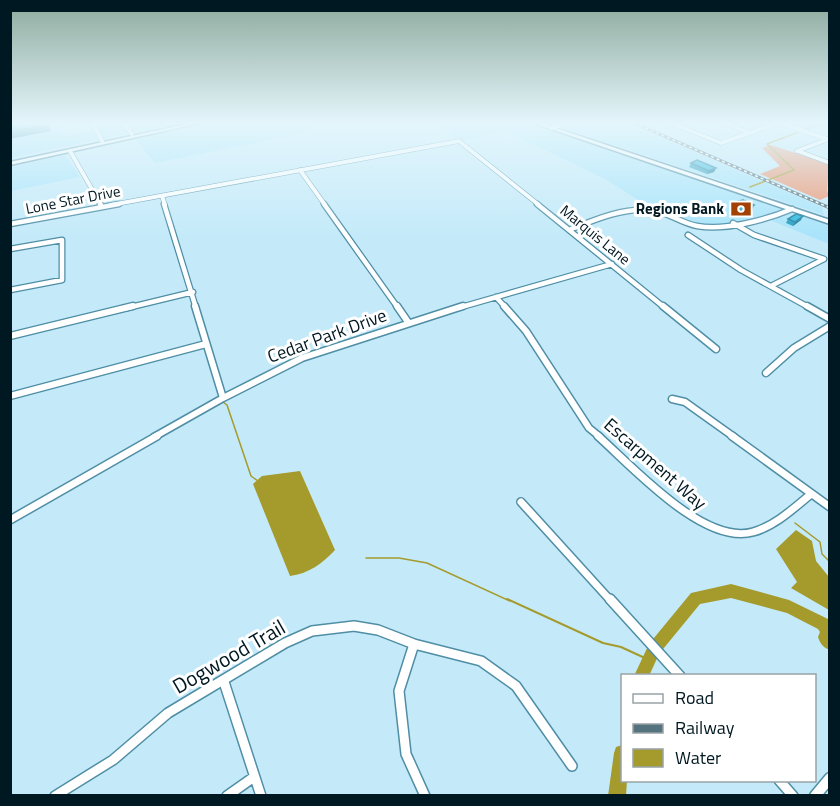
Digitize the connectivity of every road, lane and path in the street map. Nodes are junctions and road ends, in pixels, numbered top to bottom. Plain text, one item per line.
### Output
1 (74, 161) edge
2 (351, 161) edge
3 (483, 161) edge
4 (646, 161) edge
5 (300, 170) junction
6 (162, 196) junction
7 (102, 207) junction
8 (792, 209) junction
9 (830, 222) edge
10 (733, 223) junction
11 (10, 224) edge
12 (569, 230) junction
13 (688, 235) dead end
14 (10, 249) edge
15 (612, 264) junction
16 (771, 286) junction
17 (10, 290) edge
18 (193, 291) junction
19 (496, 297) junction
20 (830, 319) edge
21 (408, 322) junction
22 (830, 326) edge
23 (10, 336) edge
24 (206, 344) junction
25 (716, 350) dead end
26 (766, 373) dead end
27 (10, 396) edge
28 (223, 398) junction
29 (672, 399) dead end
30 (811, 494) junction
31 (521, 502) dead end
32 (830, 507) edge
33 (10, 520) edge
34 (414, 644) junction
35 (677, 673) edge
36 (224, 682) junction
37 (572, 766) dead end
38 (254, 777) junction
39 (830, 778) edge
40 (781, 782) edge
41 (55, 795) edge
42 (227, 795) edge
43 (261, 795) edge
44 (425, 795) edge
45 (793, 795) edge
46 (815, 795) edge

1 - 7 street
2 - 5 street, Lone Star Drive
3 - 12 street, Marquis Lane
4 - 8 main road
5 - 6 street, Lone Star Drive
5 - 21 street
6 - 7 street, Lone Star Drive
6 - 18 street
7 - 11 street, Lone Star Drive
8 - 9 main road
8 - 10 street
10 - 12 street
10 - 16 street
12 - 15 street, Marquis Lane
13 - 16 street
14 - 17 street
15 - 19 street, Cedar Park Drive
15 - 25 street, Marquis Lane
16 - 20 street
18 - 23 street
18 - 24 street
19 - 21 street, Cedar Park Drive
19 - 30 street, Escarpment Way
21 - 28 street, Cedar Park Drive
22 - 26 street
24 - 27 street
24 - 28 street
28 - 33 street, Cedar Park Drive
29 - 30 street
30 - 32 street
31 - 35 street
34 - 36 street, Dogwood Trail
34 - 37 street, Dogwood Trail
34 - 44 street
36 - 38 street
36 - 41 street, Dogwood Trail
38 - 42 street
38 - 43 street
39 - 46 street
40 - 45 street

